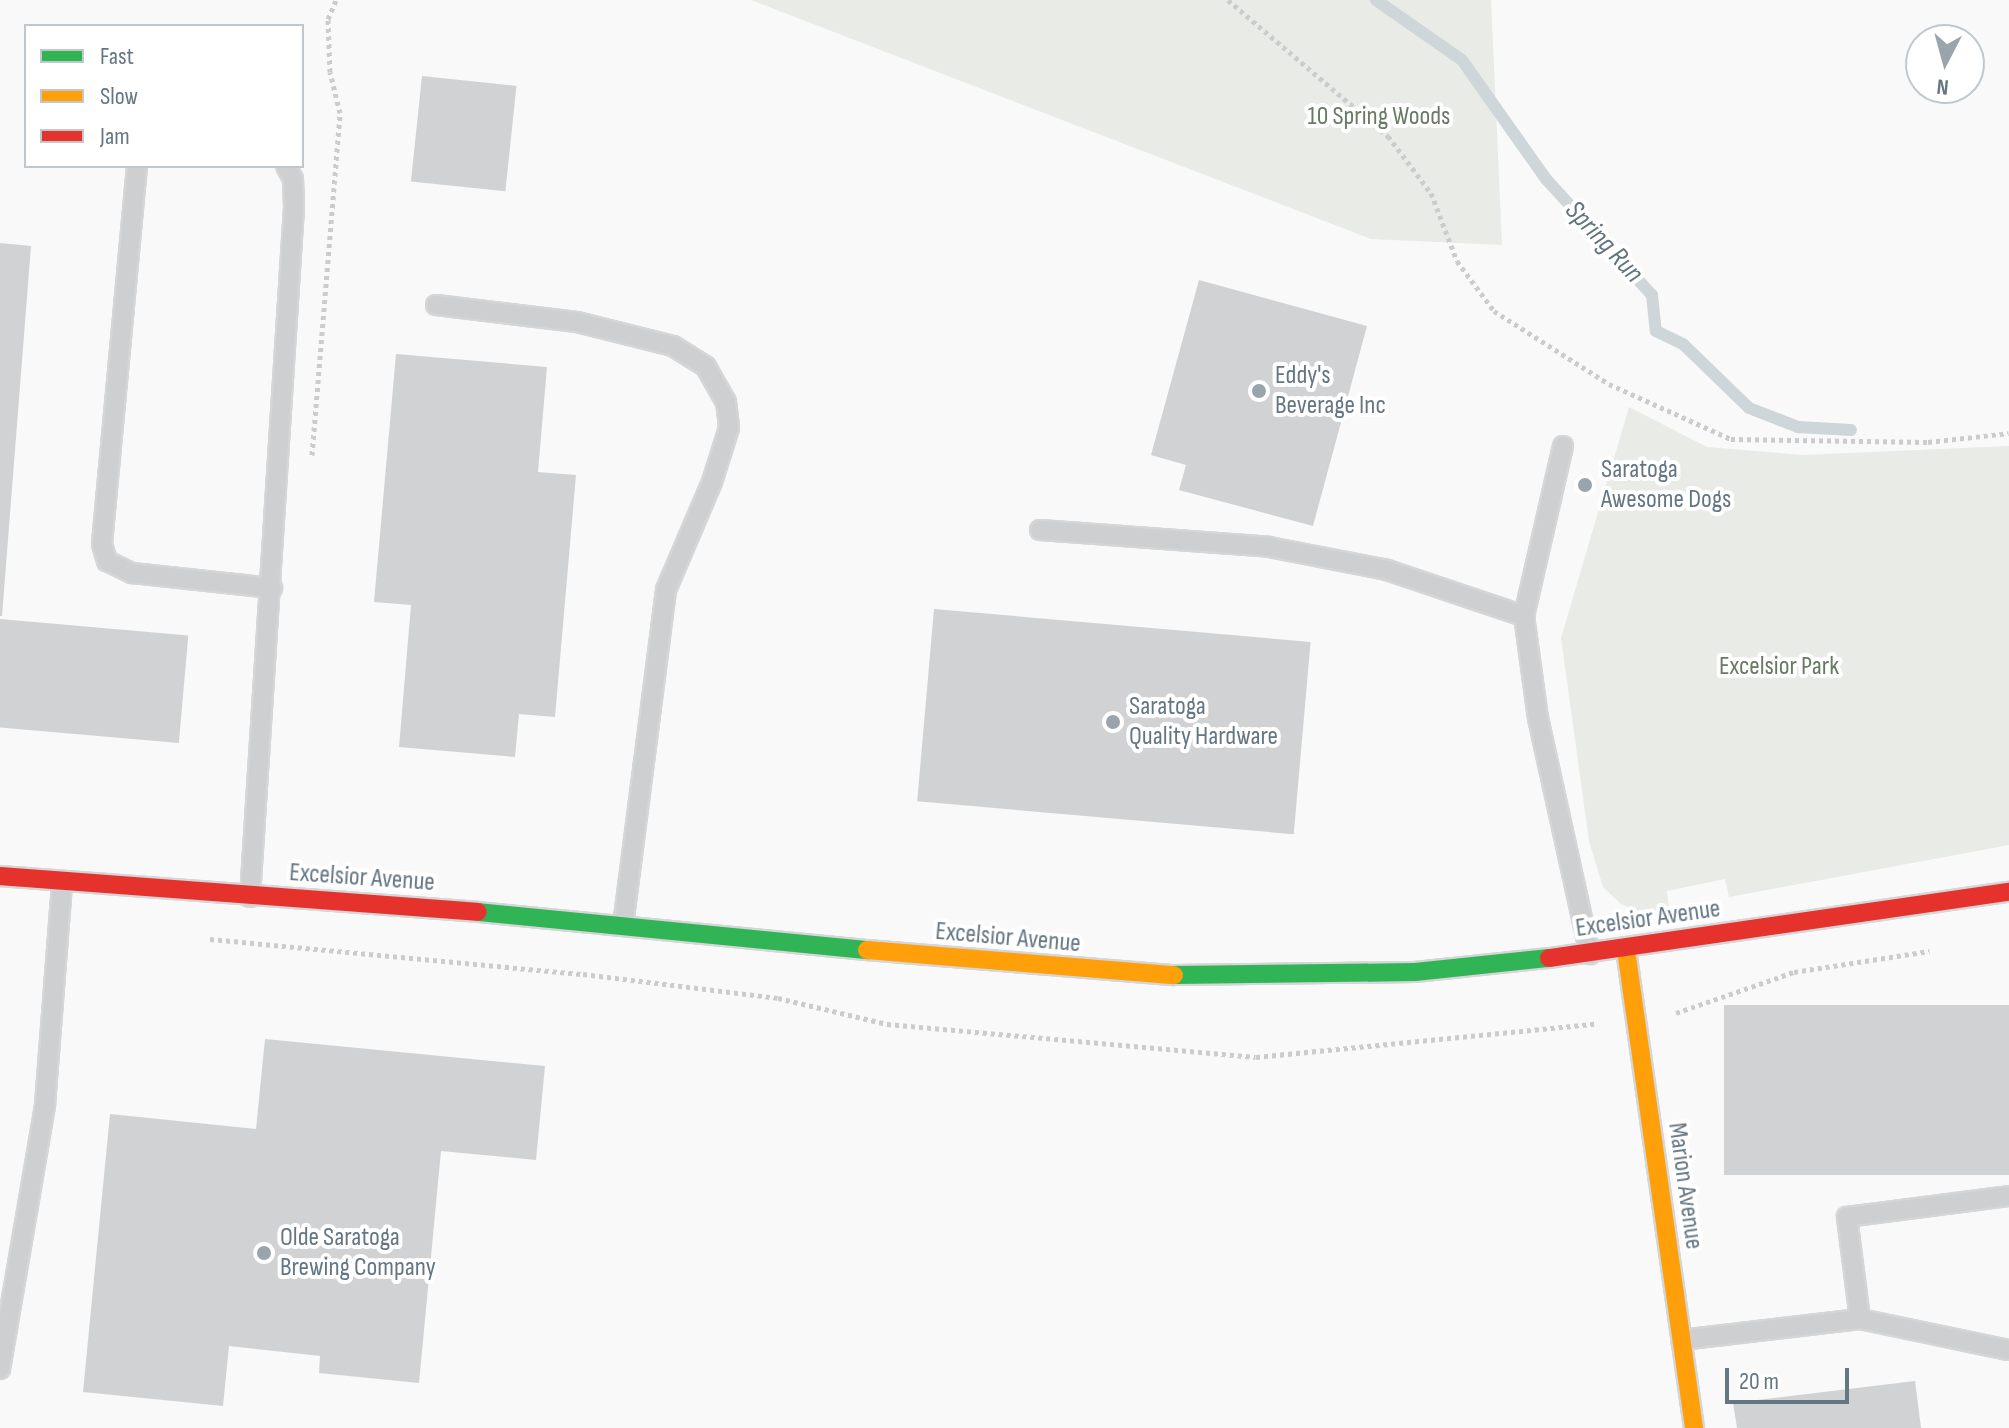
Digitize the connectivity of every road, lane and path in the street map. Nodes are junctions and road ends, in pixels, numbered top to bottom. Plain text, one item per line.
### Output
1 (1228, 0) edge
2 (137, 168) edge
3 (287, 168) edge
4 (436, 305) dead end
5 (2009, 433) edge
6 (1563, 446) dead end
7 (1040, 530) dead end
8 (272, 588) junction
9 (1524, 616) junction
10 (0, 876) edge
11 (62, 884) junction
12 (2009, 892) edge
13 (250, 897) junction
14 (623, 925) junction
15 (1626, 950) junction
16 (1590, 954) junction
17 (2009, 1196) edge
18 (1860, 1319) junction
19 (1681, 1340) junction
20 (2009, 1350) edge
21 (0, 1369) edge
22 (1694, 1428) edge

1 - 5 path
2 - 8 lane
3 - 8 lane
4 - 14 lane
6 - 9 lane
7 - 9 lane
8 - 13 lane
9 - 16 lane
10 - 11 street, Excelsior Avenue
11 - 13 street, Excelsior Avenue
11 - 21 lane
12 - 15 street, Excelsior Avenue
13 - 14 street, Excelsior Avenue
14 - 16 street, Excelsior Avenue
15 - 16 street, Excelsior Avenue
15 - 19 street, Marion Avenue
17 - 18 lane
18 - 19 lane
18 - 20 lane
19 - 22 street, Marion Avenue

